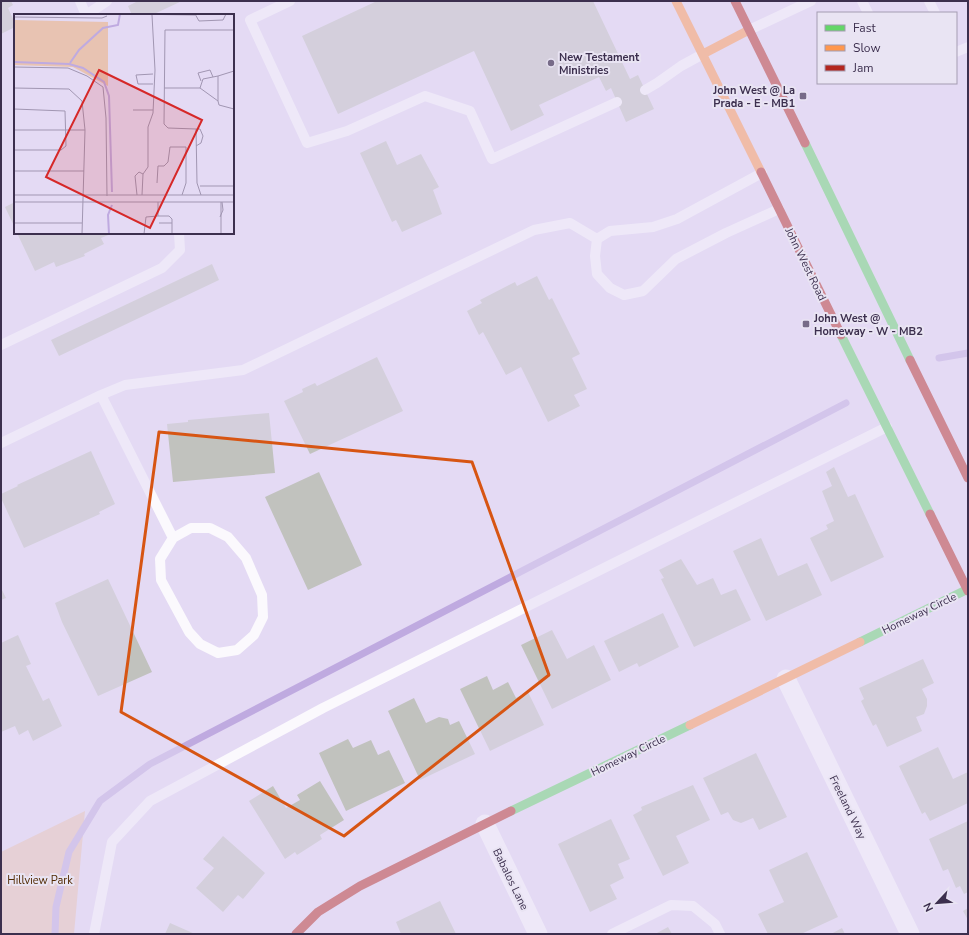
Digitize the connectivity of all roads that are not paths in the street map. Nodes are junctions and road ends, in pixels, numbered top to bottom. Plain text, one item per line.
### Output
1 (80, 1) edge
2 (107, 1) edge
3 (290, 1) edge
4 (676, 1) edge
5 (735, 1) edge
6 (811, 1) edge
7 (862, 1) edge
8 (929, 1) edge
9 (868, 12) edge
10 (934, 12) edge
11 (86, 14) edge
12 (88, 14) edge
13 (749, 30) junction
14 (968, 47) edge
15 (957, 52) edge
16 (703, 54) junction
17 (645, 90) dead end
18 (617, 102) dead end
19 (762, 173) junction
20 (779, 209) junction
21 (179, 234) edge
22 (597, 239) junction
23 (1, 345) edge
24 (101, 395) junction
25 (887, 427) junction
26 (1, 443) edge
27 (968, 478) edge
28 (173, 538) junction
29 (968, 590) edge
30 (786, 680) junction
31 (485, 824) junction
32 (94, 934) edge
33 (296, 934) edge
34 (538, 934) edge
35 (612, 934) edge
36 (720, 934) edge
37 (910, 934) edge

1 - 11 lane
2 - 12 lane
3 - 18 lane
4 - 16 main road, John West Road
5 - 13 main road
6 - 13 lane
7 - 9 lane
8 - 10 lane
13 - 16 main road
13 - 27 main road
14 - 15 lane
16 - 17 lane
16 - 19 main road, John West Road
19 - 20 main road, John West Road
19 - 22 lane
20 - 22 lane
20 - 25 main road, John West Road
21 - 23 lane
22 - 24 lane
24 - 26 lane
24 - 28 lane
25 - 29 main road, John West Road
25 - 32 lane
28 - 28 lane
29 - 30 main road, Homeway Circle
30 - 31 main road, Homeway Circle
30 - 37 street, Freeland Way
31 - 33 main road, Homeway Circle
31 - 34 street, Babalos Lane
35 - 36 lane

